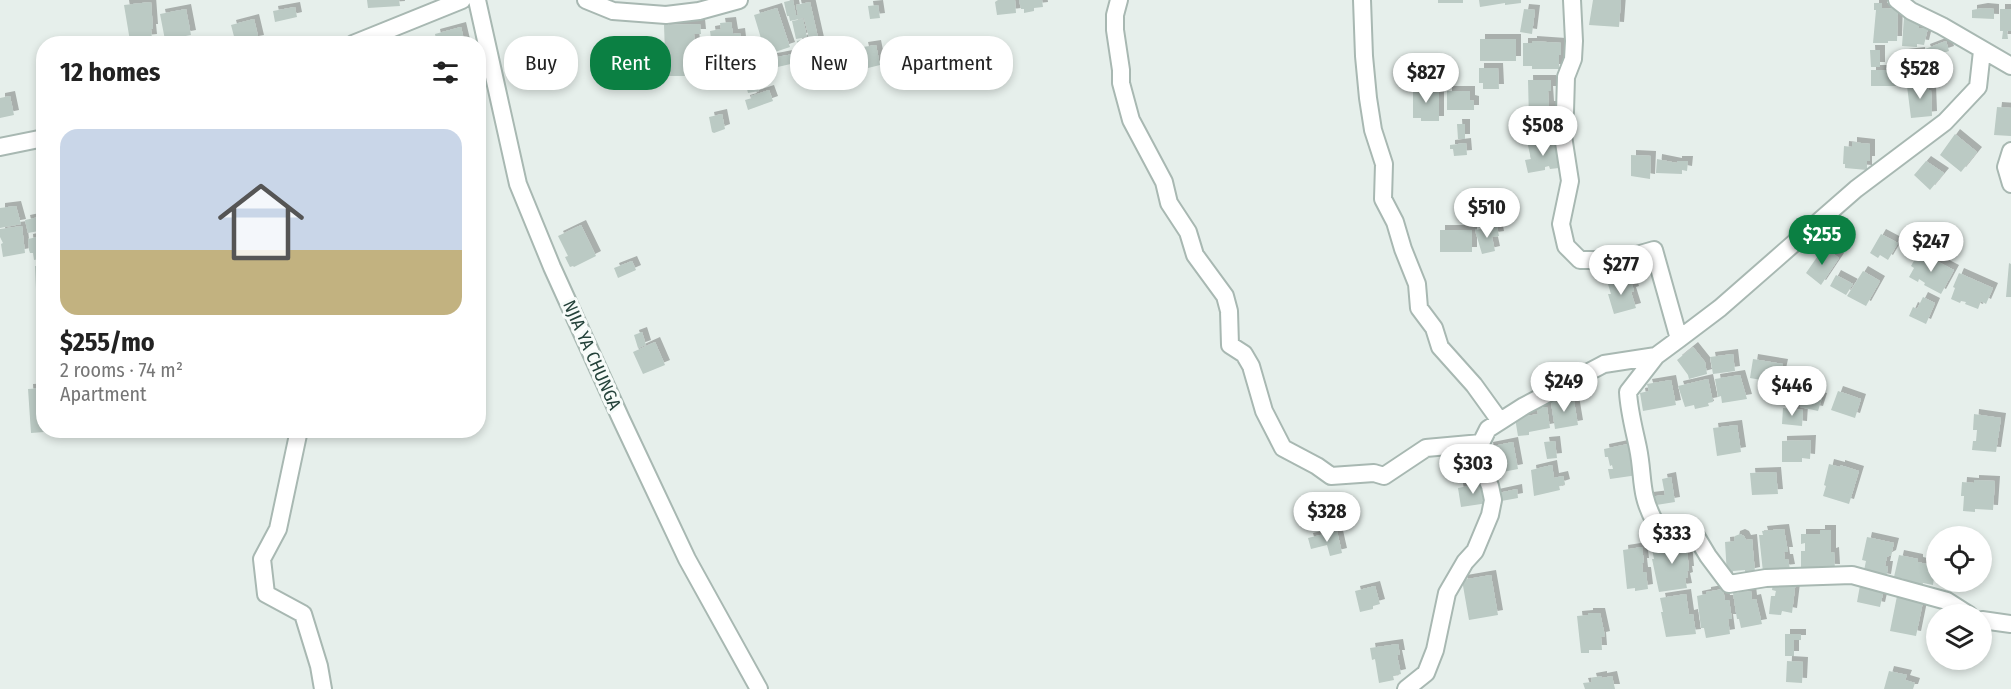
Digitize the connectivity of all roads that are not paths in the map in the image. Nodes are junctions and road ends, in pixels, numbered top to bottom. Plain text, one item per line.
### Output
1 (462, 0) edge
2 (477, 0) edge
3 (586, 0) edge
4 (739, 0) edge
5 (1119, 0) edge
6 (1362, 0) edge
7 (1572, 0) edge
8 (1897, 0) edge
9 (372, 36) edge
10 (485, 36) edge
11 (486, 40) edge
12 (1982, 51) junction
13 (2011, 66) edge
14 (36, 140) edge
15 (0, 147) edge
16 (2011, 151) edge
17 (2011, 184) edge
18 (1679, 339) junction
19 (1656, 356) junction
20 (1500, 421) junction
21 (297, 438) edge
22 (1481, 443) junction
23 (1952, 604) edge
24 (1992, 621) edge
25 (2011, 624) edge
26 (322, 689) edge
27 (759, 689) edge
28 (1406, 689) edge

1 - 9 street
2 - 10 street, NJIA YA CHUNGA
3 - 4 street
5 - 22 street
6 - 20 street
7 - 18 street
8 - 12 street
11 - 27 street, NJIA YA CHUNGA
12 - 13 street
12 - 18 street
14 - 15 street
16 - 17 street
18 - 19 street
19 - 20 street
19 - 23 street
20 - 22 street
21 - 26 street
22 - 28 street
24 - 25 street

